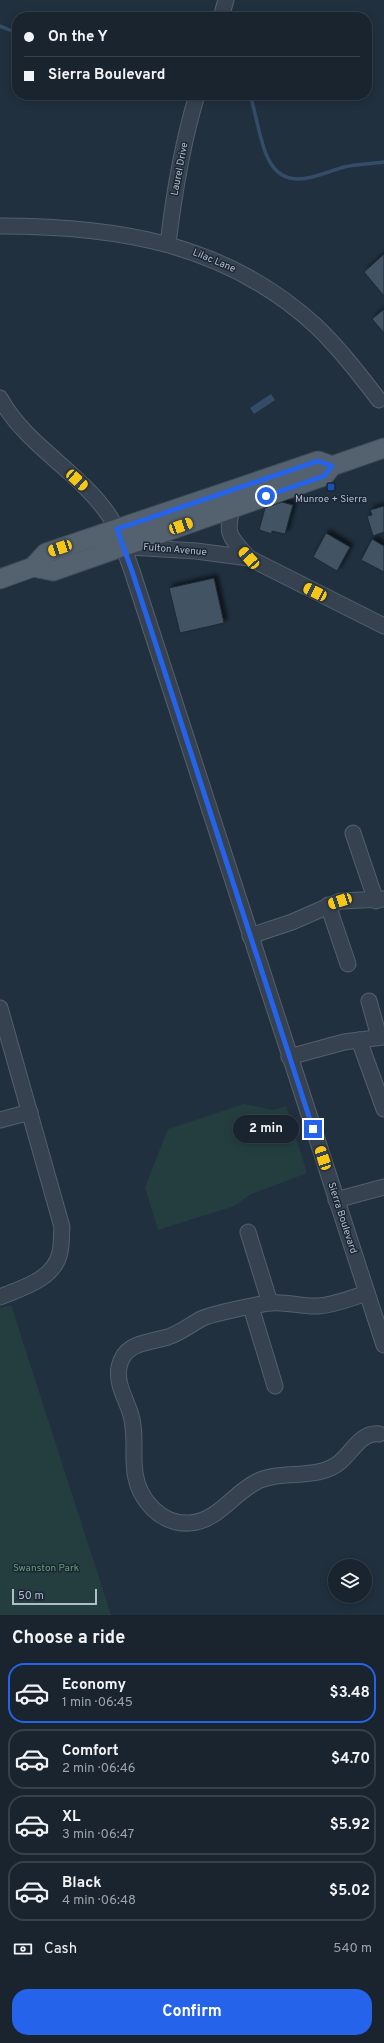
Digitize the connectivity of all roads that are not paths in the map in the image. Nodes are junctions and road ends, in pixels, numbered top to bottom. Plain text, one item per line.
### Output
1 (226, 0) edge
2 (222, 12) edge
3 (196, 100) edge
4 (0, 226) edge
5 (168, 244) junction
6 (0, 398) edge
7 (379, 400) dead end
8 (384, 448) edge
9 (332, 466) junction
10 (233, 507) junction
11 (120, 538) junction
12 (249, 558) junction
13 (0, 579) edge
14 (384, 626) edge
15 (353, 833) dead end
16 (380, 900) edge
17 (328, 905) junction
18 (250, 936) junction
19 (348, 964) dead end
20 (369, 1001) dead end
21 (0, 1008) edge
22 (382, 1037) edge
23 (359, 1040) junction
24 (289, 1057) junction
25 (384, 1109) edge
26 (30, 1112) junction
27 (0, 1120) edge
28 (384, 1186) edge
29 (336, 1200) junction
30 (248, 1232) dead end
31 (367, 1293) junction
32 (0, 1296) edge
33 (270, 1303) junction
34 (251, 1307) junction
35 (384, 1345) edge
36 (275, 1386) dead end
37 (382, 1432) edge

1 - 2 street
3 - 5 street, Laurel Drive
4 - 5 street, Lilac Lane
5 - 7 street, Lilac Lane
6 - 11 street, Sierra Boulevard
8 - 9 main road
9 - 10 main road
9 - 11 main road
10 - 11 main road
10 - 12 street, Fulton Avenue
11 - 12 street, Fulton Avenue
11 - 13 main road, Fulton Avenue
11 - 18 street, Sierra Boulevard
12 - 14 street, Fulton Avenue
15 - 16 street
16 - 17 street
17 - 18 street
17 - 19 street
18 - 24 street, Sierra Boulevard
20 - 22 street
21 - 26 street
22 - 23 street
23 - 24 street
23 - 25 street
24 - 29 street, Sierra Boulevard
26 - 27 street
26 - 32 street
28 - 29 street
29 - 31 street, Sierra Boulevard
30 - 33 street
31 - 33 street
31 - 35 street, Sierra Boulevard
33 - 34 street
34 - 36 street
34 - 37 street

